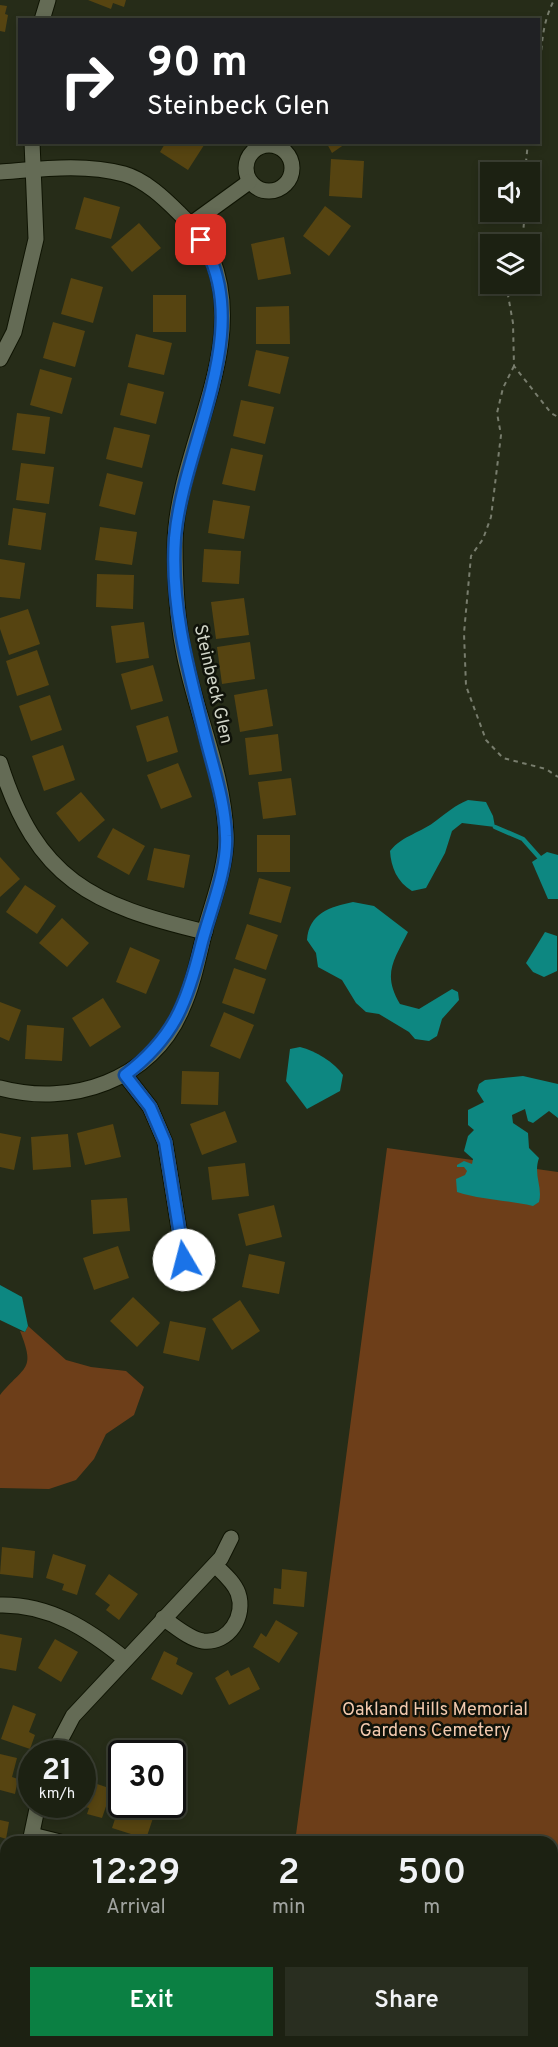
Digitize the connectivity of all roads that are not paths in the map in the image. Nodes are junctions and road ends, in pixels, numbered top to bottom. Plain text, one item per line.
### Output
1 (48, 0) edge
2 (43, 18) edge
3 (32, 144) edge
4 (33, 170) junction
5 (0, 172) edge
6 (249, 182) dead end
7 (191, 225) junction
8 (0, 359) edge
9 (0, 763) edge
10 (205, 932) junction
11 (125, 1075) junction
12 (0, 1088) edge
13 (184, 1260) dead end
14 (231, 1538) dead end
15 (215, 1564) junction
16 (0, 1605) edge
17 (163, 1618) junction
18 (124, 1659) junction
19 (60, 1740) edge
20 (35, 1818) edge
21 (32, 1836) edge

1 - 2 street
3 - 4 street
4 - 5 street, Steinbeck Glen
4 - 7 street, Steinbeck Glen
4 - 8 street
6 - 7 street
7 - 10 street, Steinbeck Glen
9 - 10 street
10 - 11 street, Steinbeck Glen
11 - 12 street, Steinbeck Glen
11 - 13 street
14 - 15 street
15 - 17 street
15 - 17 street
16 - 18 street
17 - 18 street
18 - 19 street
20 - 21 street

